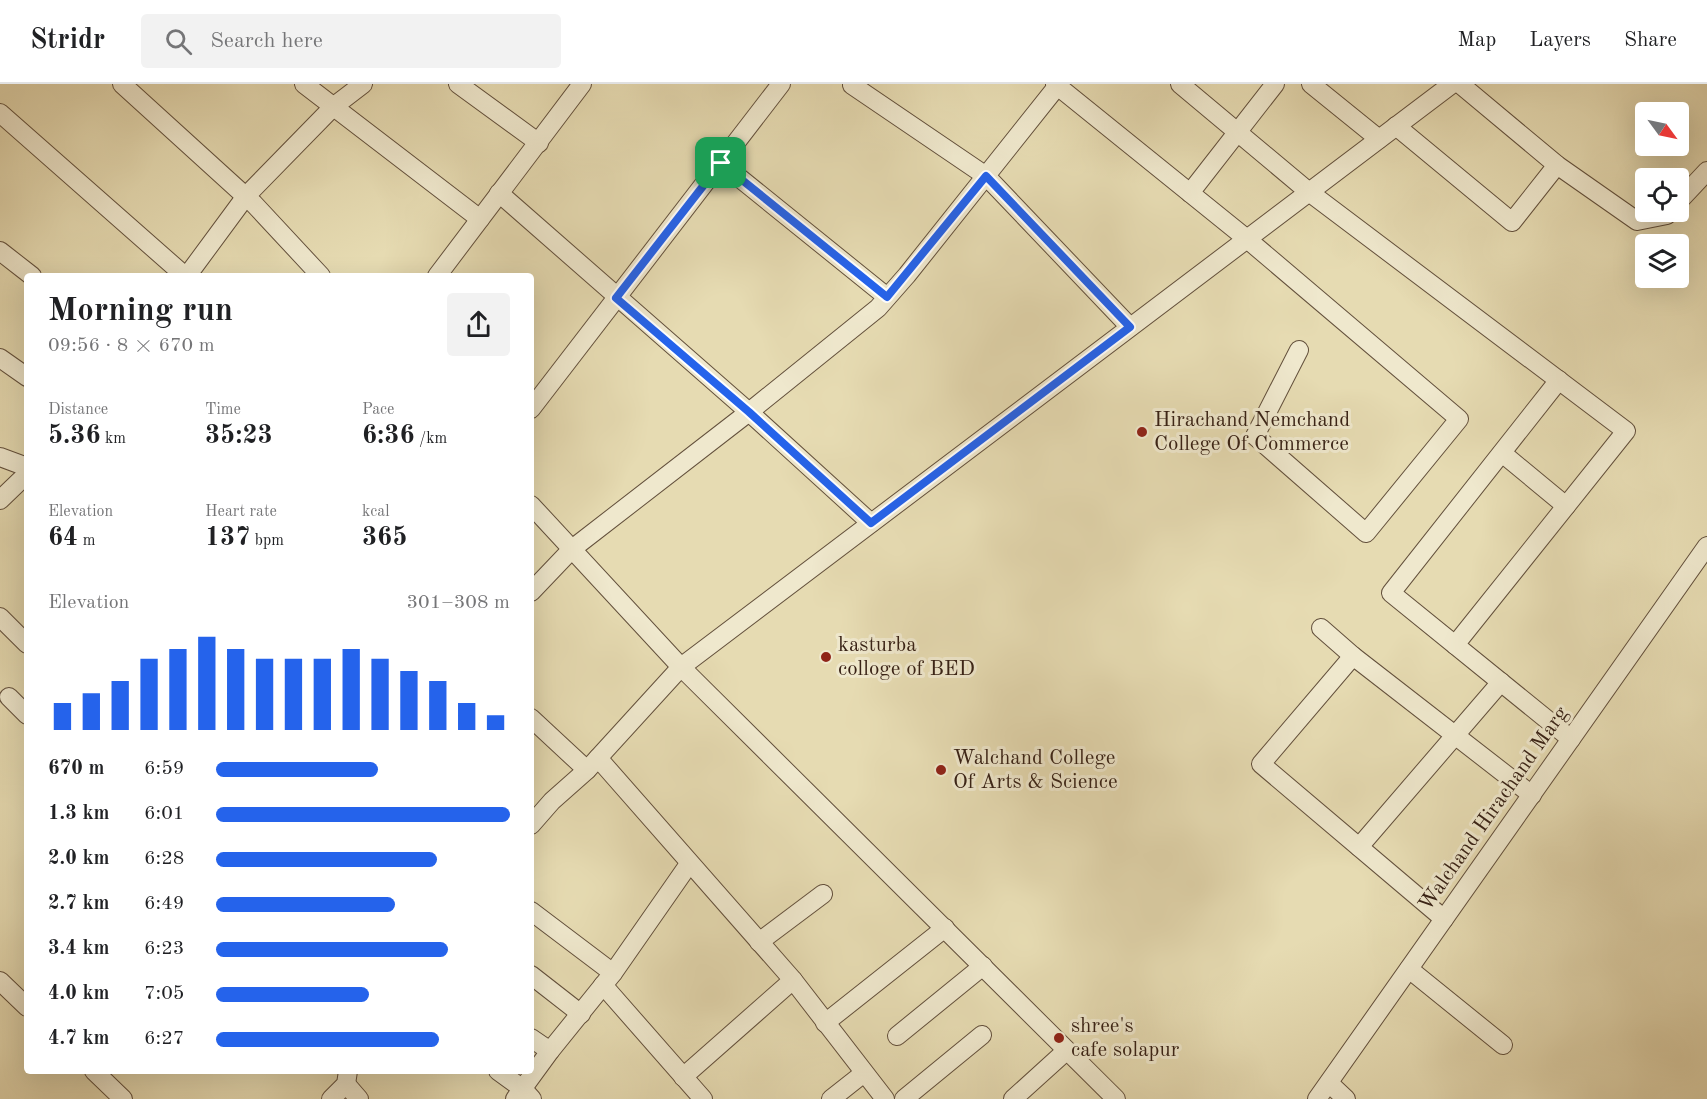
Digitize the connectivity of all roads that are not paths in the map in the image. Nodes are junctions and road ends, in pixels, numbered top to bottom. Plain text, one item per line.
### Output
1 (122, 84) edge
2 (304, 84) edge
3 (363, 84) edge
4 (458, 84) edge
5 (582, 84) edge
6 (781, 84) edge
7 (852, 84) edge
8 (1180, 84) edge
9 (1275, 84) edge
10 (1311, 84) edge
11 (1460, 84) edge
12 (1057, 85) edge
13 (1440, 87) edge
14 (333, 107) junction
15 (0, 113) edge
16 (1396, 126) junction
17 (1237, 131) junction
18 (1379, 139) junction
19 (539, 143) junction
20 (721, 163) junction
21 (1557, 165) junction
22 (1707, 171) edge
23 (986, 176) junction
24 (1689, 190) edge
25 (1310, 192) junction
26 (1190, 193) junction
27 (499, 194) junction
28 (246, 196) junction
29 (480, 219) junction
30 (1635, 220) edge
31 (1247, 239) junction
32 (0, 251) edge
33 (28, 273) edge
34 (183, 273) edge
35 (188, 273) edge
36 (318, 273) edge
37 (439, 273) edge
38 (887, 297) junction
39 (616, 298) junction
40 (1130, 327) junction
41 (1299, 350) dead end
42 (0, 358) edge
43 (24, 375) edge
44 (1559, 380) junction
45 (534, 405) edge
46 (749, 412) junction
47 (1502, 453) junction
48 (0, 457) edge
49 (24, 466) edge
50 (24, 477) edge
51 (0, 500) edge
52 (1566, 506) junction
53 (534, 508) edge
54 (871, 523) junction
55 (1707, 546) edge
56 (572, 549) junction
57 (534, 589) edge
58 (0, 617) edge
59 (1321, 628) dead end
60 (24, 641) edge
61 (1455, 645) junction
62 (1353, 656) junction
63 (681, 667) junction
64 (1501, 682) junction
65 (9, 697) dead end
66 (24, 712) edge
67 (534, 720) edge
68 (1455, 736) junction
69 (1571, 739) junction
70 (592, 764) junction
71 (1532, 795) junction
72 (534, 822) edge
73 (1359, 848) junction
74 (689, 864) junction
75 (823, 894) dead end
76 (534, 914) edge
77 (1444, 919) junction
78 (945, 928) junction
79 (759, 942) junction
80 (983, 966) junction
81 (1409, 969) junction
82 (534, 977) edge
83 (608, 979) junction
84 (793, 980) junction
85 (0, 981) edge
86 (24, 1004) edge
87 (581, 1014) junction
88 (825, 1023) junction
89 (982, 1035) dead end
90 (897, 1036) dead end
91 (534, 1040) edge
92 (1503, 1045) dead end
93 (550, 1051) junction
94 (1066, 1051) junction
95 (864, 1073) junction
96 (97, 1074) edge
97 (501, 1074) edge
98 (347, 1077) edge
99 (683, 1077) junction
100 (1329, 1083) junction
101 (524, 1096) edge
102 (123, 1099) edge
103 (331, 1099) edge
104 (359, 1099) edge
105 (703, 1099) edge
106 (831, 1099) edge
107 (885, 1099) edge
108 (904, 1099) edge
109 (1013, 1099) edge
110 (1116, 1099) edge
111 (1317, 1099) edge
112 (1346, 1099) edge

1 - 28 street
2 - 14 street
3 - 14 street
4 - 19 street
5 - 19 street
6 - 20 street
7 - 23 street
8 - 17 street
9 - 17 street
10 - 18 street
11 - 21 street
12 - 23 street
12 - 26 street
13 - 16 street
14 - 28 street
14 - 29 street
15 - 34 street
16 - 18 street
16 - 21 street
17 - 25 street
17 - 26 street
18 - 25 street
19 - 27 street
20 - 38 street
20 - 39 street
21 - 30 street
22 - 24 street
23 - 38 street
23 - 40 street
25 - 31 street
25 - 44 street
26 - 31 street
27 - 29 street
27 - 39 street
28 - 35 street
28 - 36 street
29 - 37 street
31 - 40 street
31 - 41 street
32 - 33 street
38 - 46 street
39 - 45 street
39 - 46 street
40 - 54 street
42 - 43 street
44 - 47 street
44 - 52 street
46 - 54 street
46 - 56 street
47 - 52 street
47 - 61 street
48 - 49 street
50 - 51 street
52 - 61 street
53 - 56 street
54 - 63 street
55 - 69 street, Walchand Hirachand Marg
56 - 57 street
56 - 63 street
58 - 60 street
59 - 62 street
61 - 64 street
62 - 68 street
62 - 73 street
63 - 70 street
63 - 78 street
64 - 68 street
64 - 69 street
65 - 66 street
67 - 70 street
68 - 71 street
68 - 73 street
69 - 71 street, Walchand Hirachand Marg
70 - 72 street
70 - 74 street
71 - 77 street, Walchand Hirachand Marg
73 - 77 street
74 - 79 street
74 - 83 street
75 - 79 street
76 - 83 street
77 - 81 street, Walchand Hirachand Marg
78 - 80 street
78 - 88 street
79 - 84 street
80 - 90 street
80 - 94 street
81 - 92 street
81 - 100 street, Walchand Hirachand Marg
82 - 87 street
83 - 87 street
83 - 99 street
84 - 88 street
84 - 99 street
85 - 86 street
87 - 93 street
88 - 95 street
89 - 108 street
91 - 93 street
93 - 101 street
94 - 109 street
94 - 110 street
95 - 106 street
95 - 107 street
96 - 102 street
97 - 101 street
98 - 103 street
98 - 104 street
99 - 105 street
100 - 111 street, Walchand Hirachand Marg
100 - 112 street

